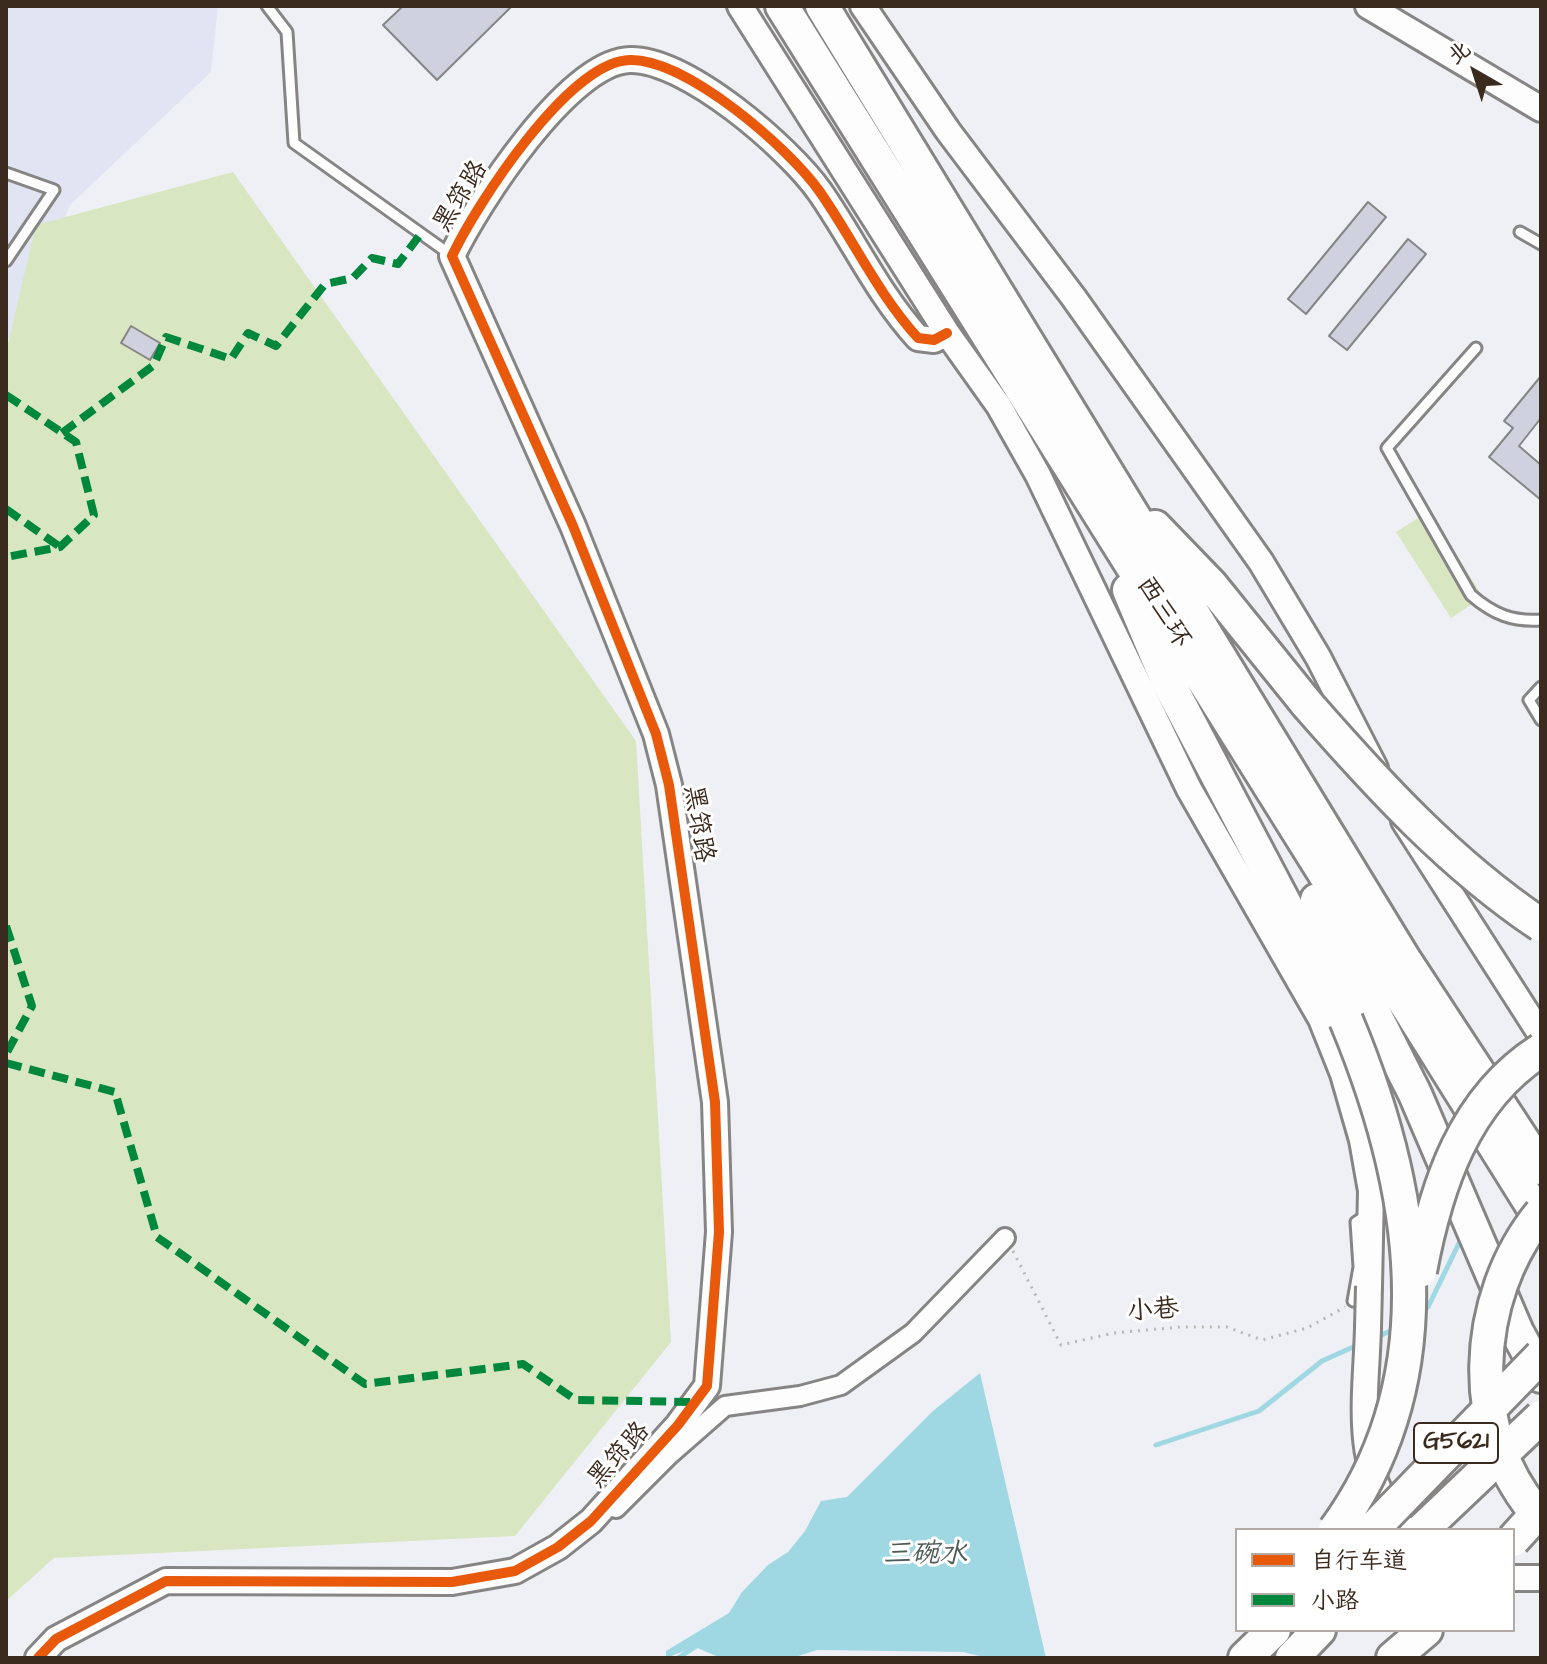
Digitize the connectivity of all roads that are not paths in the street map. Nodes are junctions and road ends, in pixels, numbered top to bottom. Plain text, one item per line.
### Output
1 (267, 6) edge
2 (740, 6) edge
3 (782, 6) edge
4 (863, 6) edge
5 (1368, 6) edge
6 (829, 13) edge
7 (1541, 109) edge
8 (6, 173) edge
9 (1520, 232) dead end
10 (1541, 244) edge
11 (452, 256) junction
12 (6, 261) edge
13 (947, 333) junction
14 (1476, 348) dead end
15 (1102, 492) junction
16 (1541, 620) edge
17 (1541, 687) edge
18 (1541, 720) edge
19 (1245, 749) junction
20 (1541, 925) edge
21 (1541, 1035) edge
22 (1541, 1050) edge
23 (1480, 1079) junction
24 (1541, 1150) edge
25 (1541, 1168) edge
26 (1541, 1213) edge
27 (1541, 1220) edge
28 (1005, 1238) road end
29 (1409, 1334) junction
30 (1541, 1356) edge
31 (1541, 1376) edge
32 (1541, 1417) edge
33 (1541, 1509) edge
34 (601, 1510) junction
35 (1541, 1518) edge
36 (1336, 1528) edge
37 (1374, 1528) edge
38 (1404, 1528) edge
39 (1424, 1528) edge
40 (1515, 1538) edge
41 (1515, 1578) edge
42 (1541, 1578) edge
43 (1245, 1632) edge
44 (1272, 1632) edge
45 (1317, 1632) edge
46 (1424, 1632) edge
47 (38, 1657) edge
48 (1219, 1658) edge
49 (1245, 1658) edge
50 (1292, 1658) edge
51 (1393, 1658) edge

1 - 11 lane
2 - 13 main road
3 - 15 highway, 西三环
4 - 21 main road
5 - 7 main road
6 - 15 highway, 西三环
8 - 12 lane
9 - 10 lane
11 - 13 main road, 黑筇路
11 - 34 main road, 黑筇路
13 - 38 main road, bridge
14 - 16 lane
15 - 19 highway, 西三环
15 - 20 highway, bridge
15 - 23 highway, 西三环
15 - 29 highway, bridge
17 - 18 lane
19 - 27 highway, 西三环
19 - 31 highway
22 - 29 highway, bridge
23 - 24 highway
23 - 25 highway, 西三环
26 - 35 highway, bridge
28 - 34 street
29 - 36 highway, bridge
30 - 37 highway, G5621, bridge
32 - 39 highway, G5621, bridge
33 - 40 highway, bridge
34 - 47 main road, 黑筇路
41 - 42 main road
43 - 48 highway
44 - 49 highway
45 - 50 highway
46 - 51 highway

